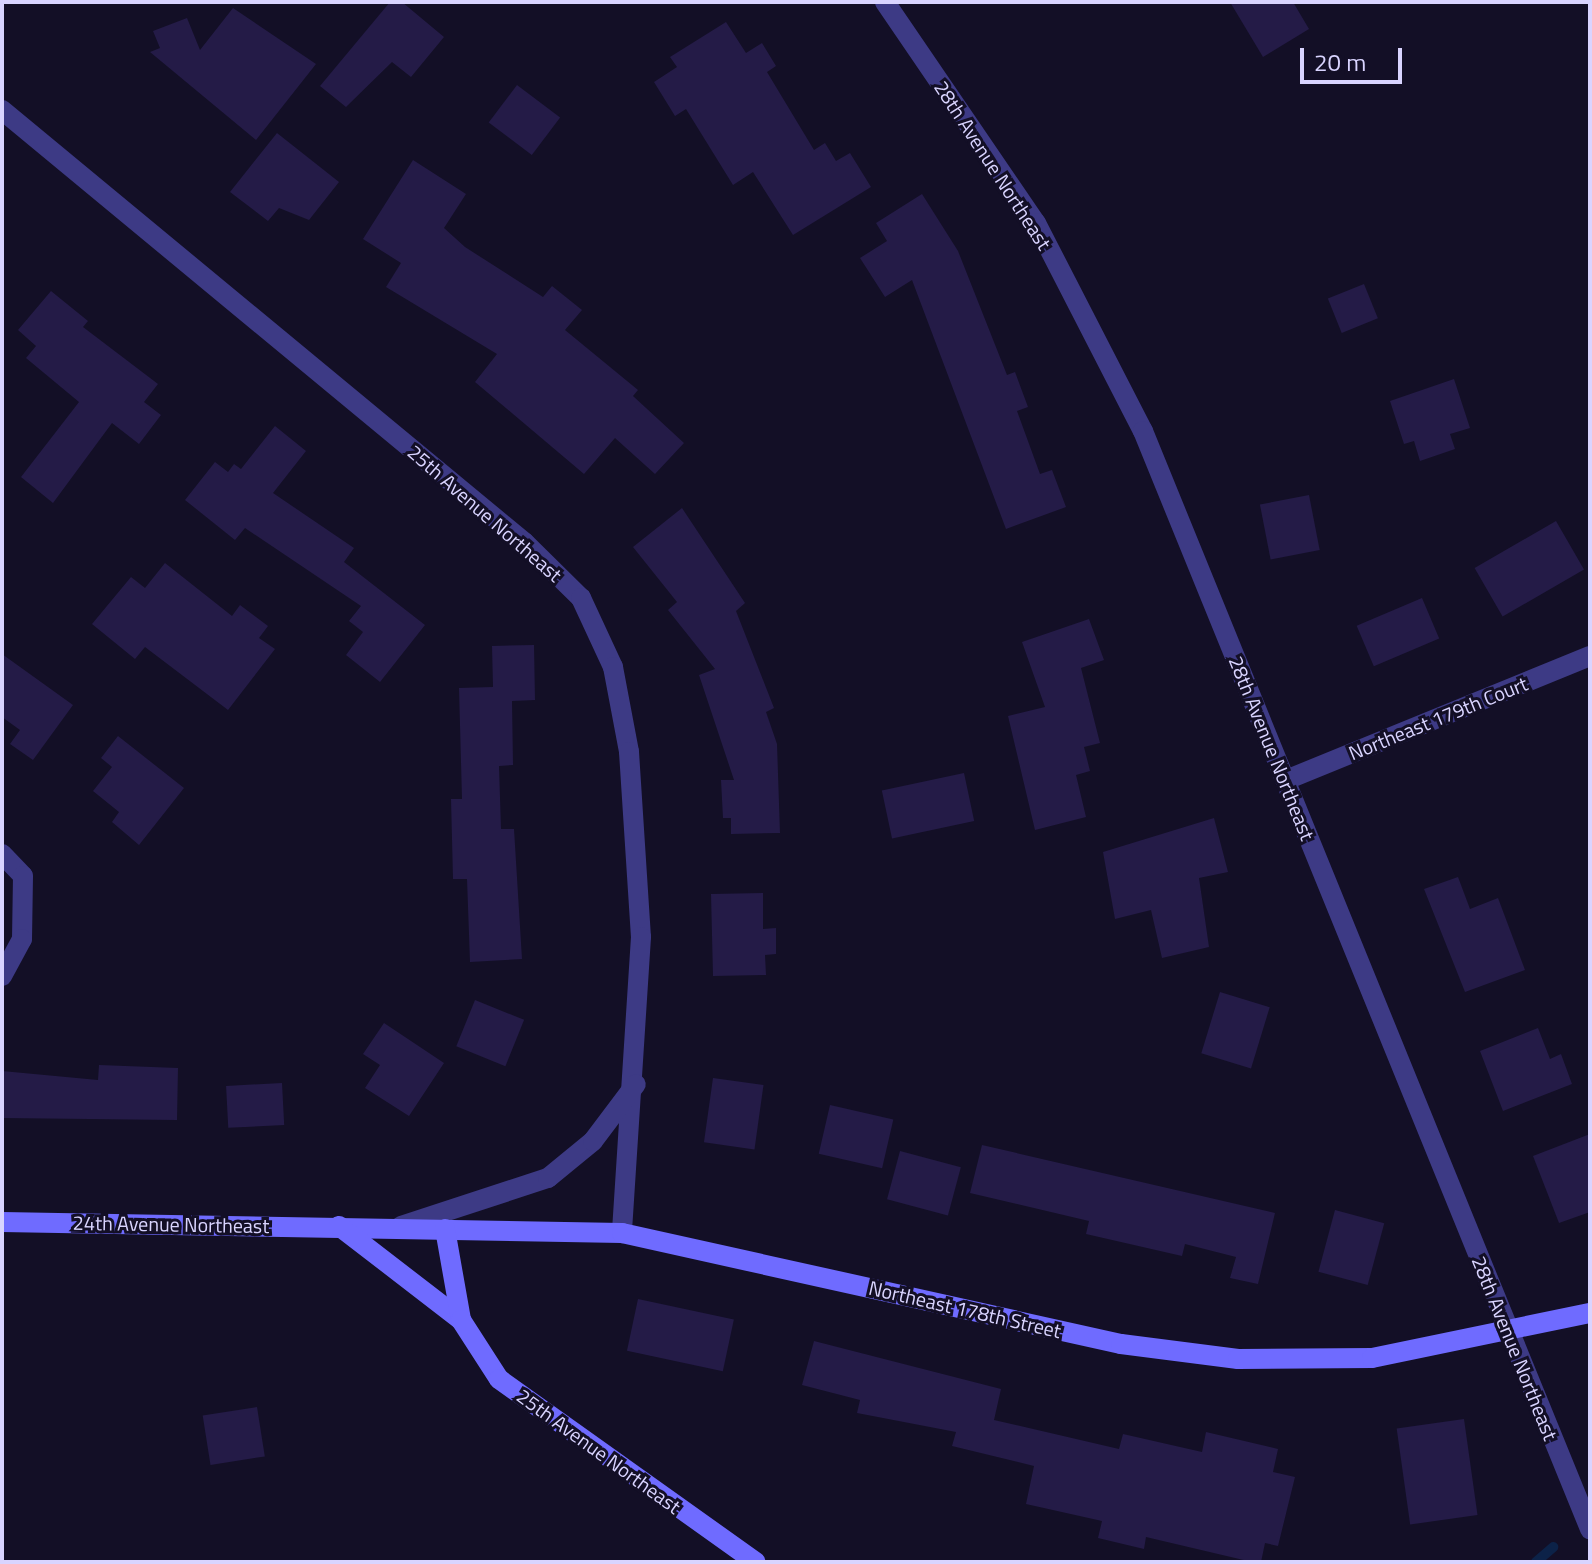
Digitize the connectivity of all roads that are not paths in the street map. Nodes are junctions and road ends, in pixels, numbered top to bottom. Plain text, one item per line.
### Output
1 (885, 2) edge
2 (2, 110) edge
3 (1590, 656) edge
4 (1286, 780) junction
5 (2, 854) edge
6 (2, 976) edge
7 (636, 1084) junction
8 (2, 1222) edge
9 (339, 1226) junction
10 (397, 1227) junction
11 (445, 1229) junction
12 (622, 1233) junction
13 (1590, 1313) edge
14 (461, 1320) junction
15 (1508, 1332) junction
16 (1590, 1529) edge
17 (756, 1562) edge

1 - 4 street, 28th Avenue Northeast
2 - 7 street, 25th Avenue Northeast
3 - 4 street, Northeast 179th Court
4 - 15 street, 28th Avenue Northeast
5 - 6 street
7 - 10 street
7 - 12 street, 25th Avenue Northeast
8 - 9 main road, 24th Avenue Northeast
9 - 10 main road, Northeast 178th Street
9 - 14 main road, 25th Avenue Northeast
10 - 11 main road, Northeast 178th Street
11 - 12 main road, Northeast 178th Street
11 - 14 main road, 25th Avenue Northeast
12 - 15 main road, Northeast 178th Street
13 - 15 main road, Northeast 178th Street
14 - 17 main road, 25th Avenue Northeast
15 - 16 street, 28th Avenue Northeast

